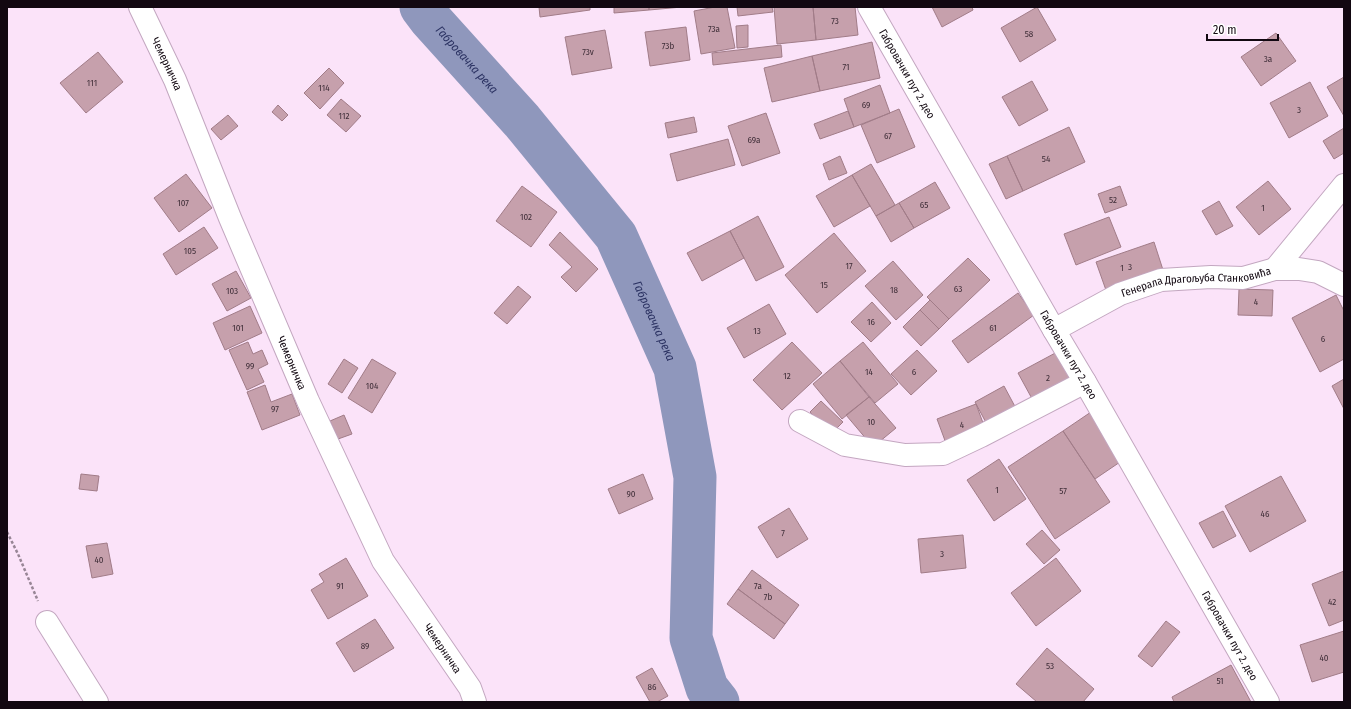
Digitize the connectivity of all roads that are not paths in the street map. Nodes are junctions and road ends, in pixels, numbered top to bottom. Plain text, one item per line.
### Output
1 (140, 7) edge
2 (870, 7) edge
3 (1344, 185) edge
4 (1275, 269) junction
5 (1344, 285) edge
6 (1054, 330) junction
7 (1085, 382) junction
8 (800, 421) dead end
9 (47, 622) road end
10 (97, 702) edge
11 (475, 702) edge
12 (1268, 702) edge

1 - 11 street, Чемерничка
2 - 6 street, Габровачки пут 2. део
3 - 4 street
4 - 5 street, Генерала Драгољуба Станковића
4 - 6 street, Генерала Драгољуба Станковића
6 - 7 street, Габровачки пут 2. део
7 - 8 street
7 - 12 street, Габровачки пут 2. део
9 - 10 street

